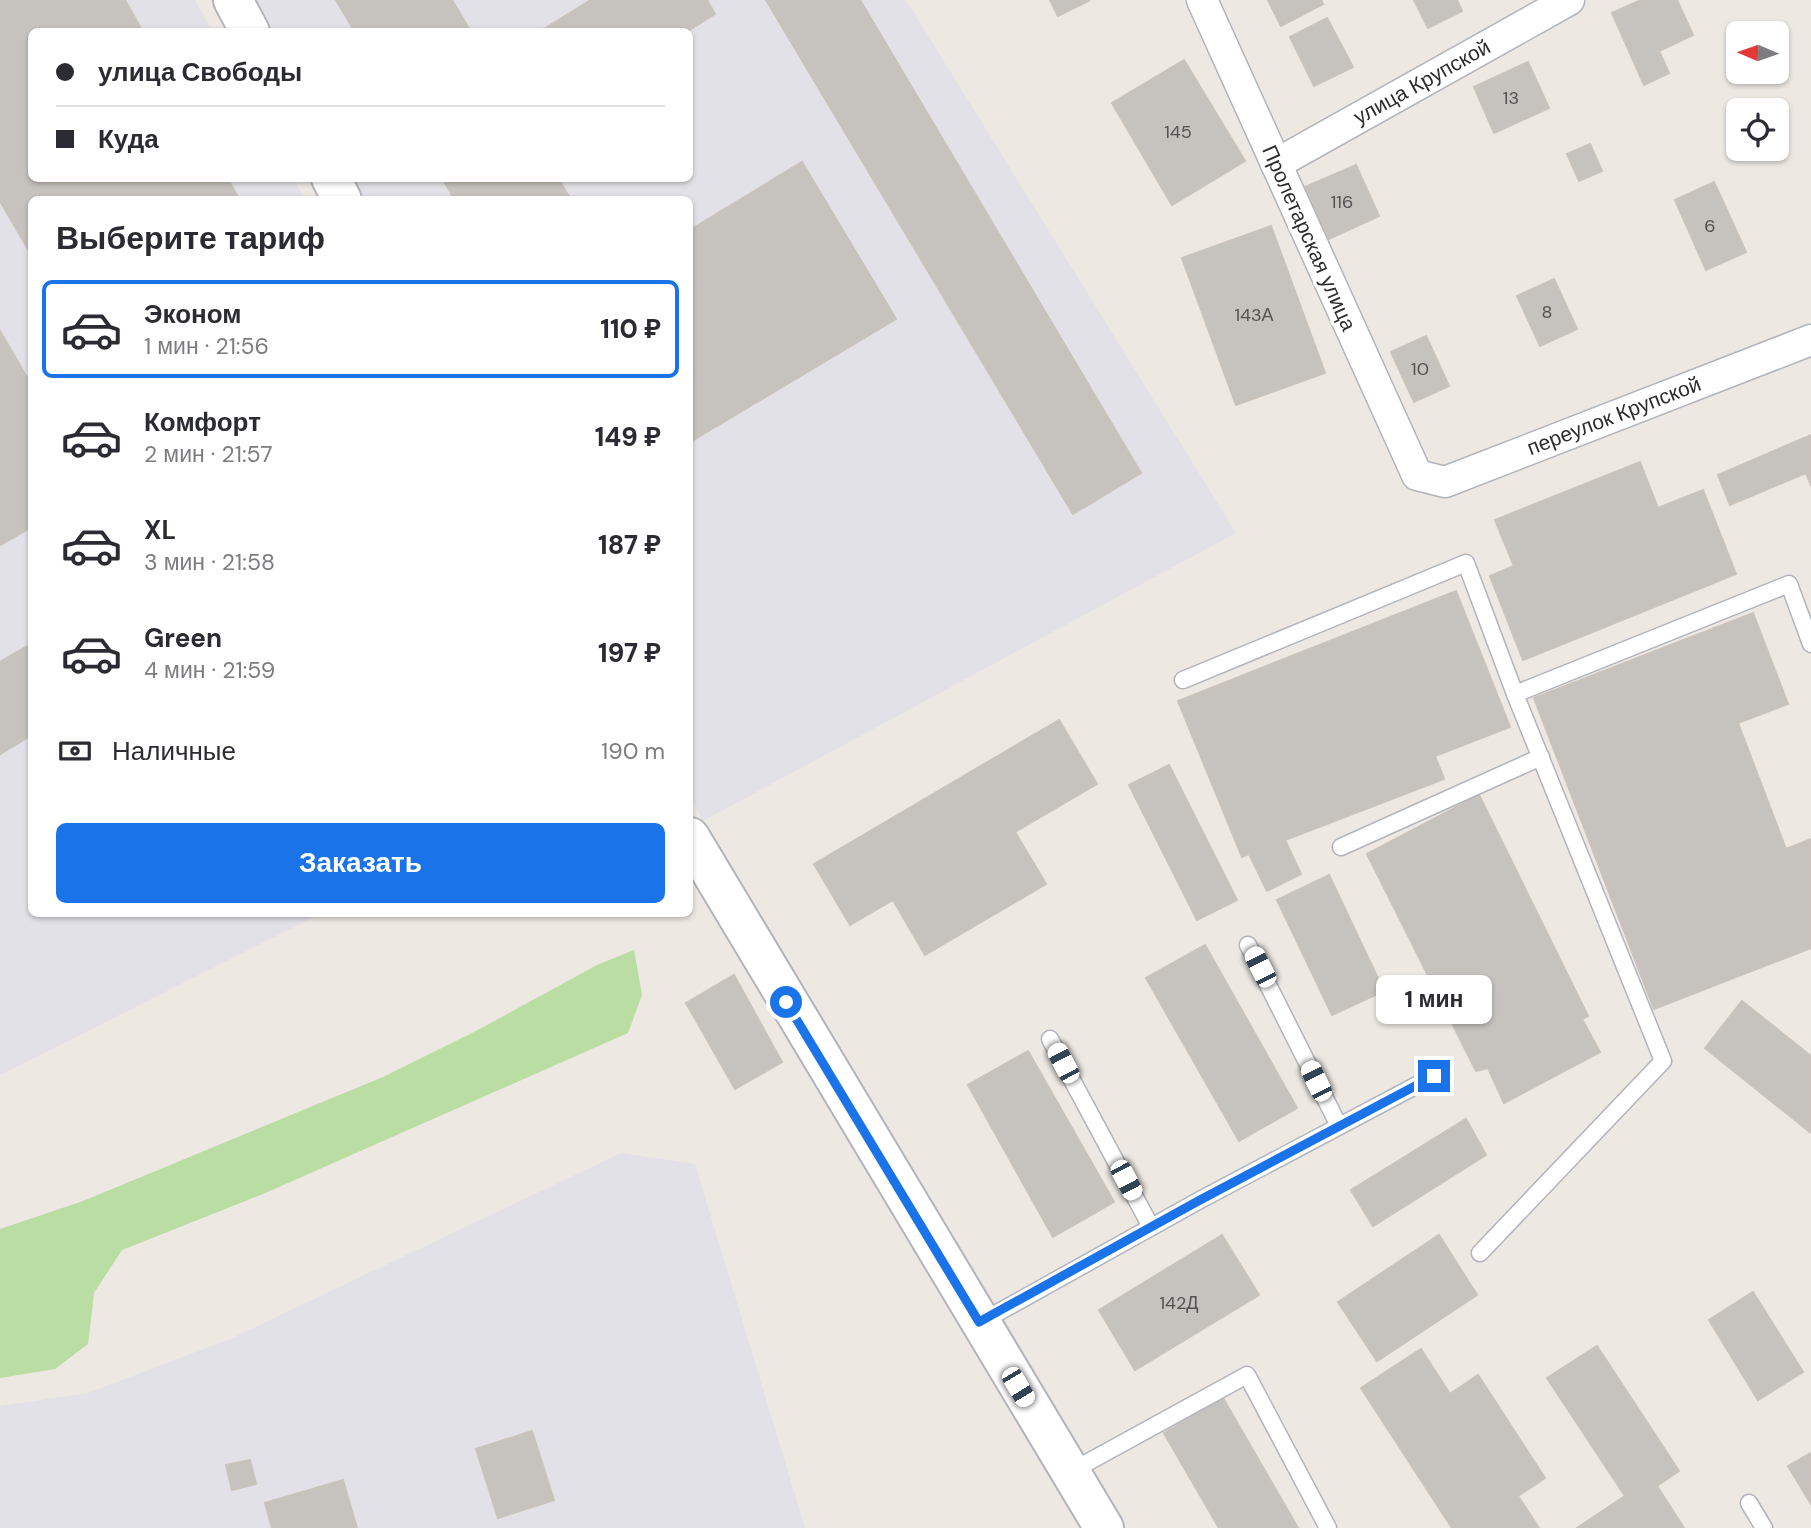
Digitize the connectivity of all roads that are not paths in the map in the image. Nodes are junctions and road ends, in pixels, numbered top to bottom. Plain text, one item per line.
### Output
1 (233, 0) edge
2 (1202, 0) edge
3 (1569, 0) edge
4 (248, 28) edge
5 (1276, 164) junction
6 (1811, 340) edge
7 (1417, 475) joint
8 (1811, 644) edge
9 (1183, 680) dead end
10 (1515, 694) junction
11 (1541, 757) junction
12 (693, 841) edge
13 (1340, 847) dead end
14 (1248, 945) dead end
15 (1050, 1039) dead end
16 (1434, 1076) dead end
17 (1339, 1126) junction
18 (1151, 1227) junction
19 (1480, 1253) dead end
20 (979, 1322) junction
21 (1070, 1472) junction
22 (1749, 1503) dead end
23 (1104, 1528) edge
24 (1328, 1528) edge
25 (1764, 1528) edge

1 - 4 main road
2 - 5 street, Пролетарская улица
3 - 5 street, улица Крупской
5 - 7 street, Пролетарская улица
6 - 7 street, переулок Крупской
8 - 10 lane
9 - 10 lane
10 - 11 lane
11 - 13 lane
11 - 19 lane
12 - 20 main road
14 - 17 lane
15 - 18 lane
16 - 17 lane
17 - 18 lane
18 - 20 lane
20 - 21 main road
21 - 23 main road
21 - 24 lane
22 - 25 lane

